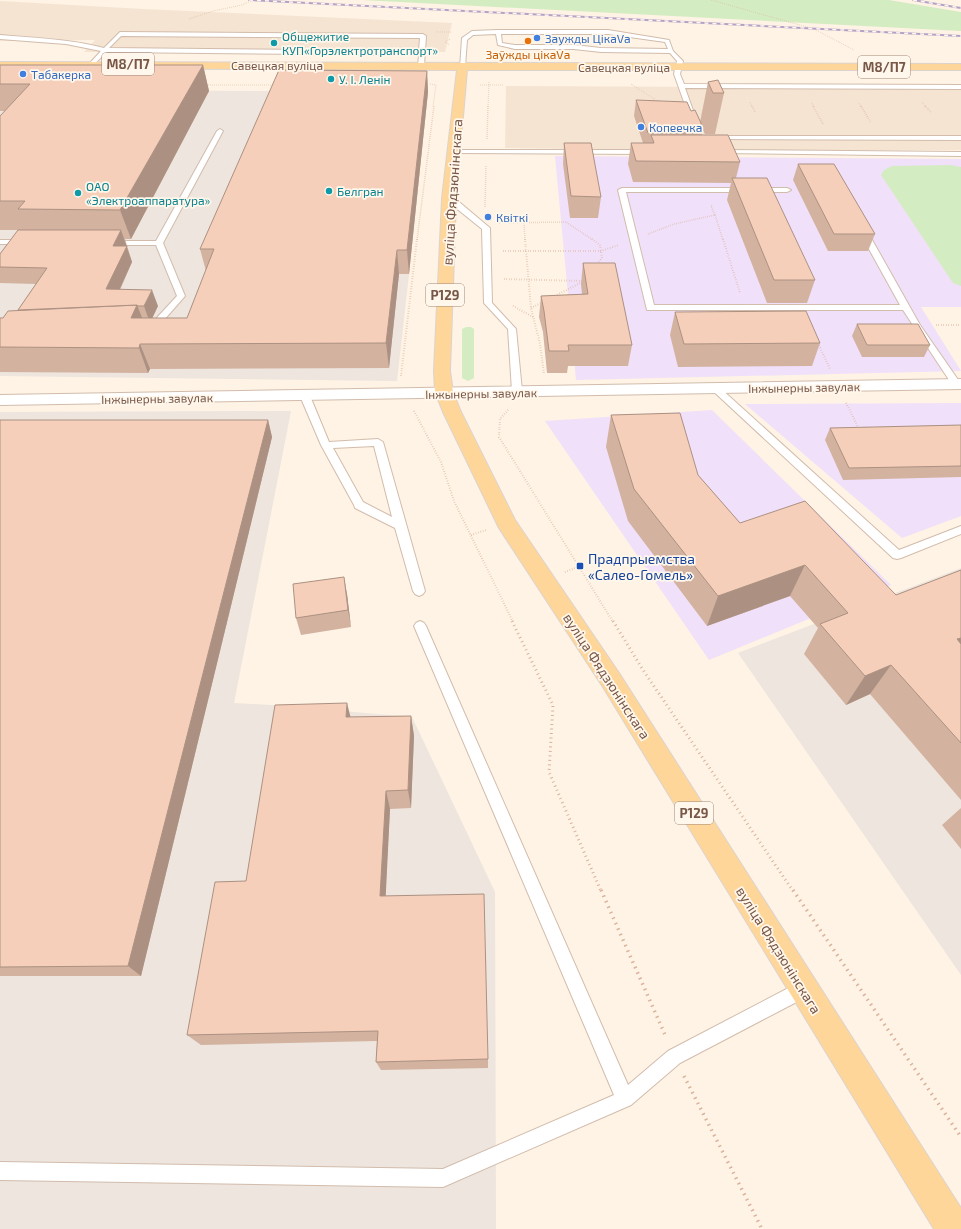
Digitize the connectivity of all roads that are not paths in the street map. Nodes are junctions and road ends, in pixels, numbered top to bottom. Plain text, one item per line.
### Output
1 (498, 32) junction
2 (0, 37) edge
3 (105, 50) junction
4 (671, 51) junction
5 (422, 53) junction
6 (0, 64) edge
7 (92, 64) junction
8 (421, 66) junction
9 (462, 67) junction
10 (678, 67) junction
11 (961, 67) edge
12 (682, 86) junction
13 (961, 87) edge
14 (696, 125) edge
15 (220, 131) dead end
16 (702, 138) edge
17 (859, 138) junction
18 (961, 138) edge
19 (454, 152) junction
20 (651, 152) edge
21 (713, 152) edge
22 (869, 154) junction
23 (961, 154) edge
24 (787, 190) dead end
25 (449, 198) junction
26 (859, 224) edge
27 (0, 242) edge
28 (32, 242) edge
29 (104, 243) edge
30 (160, 243) junction
31 (906, 307) junction
32 (138, 327) edge
33 (958, 384) edge
34 (716, 389) junction
35 (516, 391) junction
36 (444, 392) junction
37 (305, 396) junction
38 (0, 400) edge
39 (326, 446) junction
40 (400, 526) junction
41 (961, 530) edge
42 (419, 591) dead end
43 (420, 626) dead end
44 (804, 989) junction
45 (625, 1099) junction
46 (0, 1171) edge
47 (954, 1229) edge

1 - 4 lane
1 - 4 lane
1 - 9 lane
2 - 3 lane
3 - 5 lane
3 - 5 lane
3 - 7 lane
4 - 10 lane
5 - 8 lane
6 - 7 main road, Савецкая вуліца / М8/П7
7 - 8 main road, Савецкая вуліца / М8/П7
8 - 9 main road, Савецкая вуліца / М8/П7
9 - 10 main road, Савецкая вуліца / М8/П7
9 - 19 main road, вуліца Фядзюнінскага / Р129
10 - 11 main road, Савецкая вуліца / М8/П7
10 - 12 lane
12 - 13 lane
12 - 14 lane
15 - 30 lane
16 - 17 lane
17 - 18 lane
17 - 22 lane
19 - 20 lane
19 - 25 main road, вуліца Фядзюнінскага / Р129
21 - 22 lane
22 - 23 lane
24 - 31 lane
25 - 35 lane
25 - 36 main road, вуліца Фядзюнінскага / Р129
26 - 31 lane
27 - 28 lane
29 - 30 lane
30 - 32 lane
31 - 33 lane
33 - 34 street, Інжынерны завулак
34 - 35 street, Інжынерны завулак
34 - 41 lane
35 - 36 street, Інжынерны завулак
36 - 37 street, Інжынерны завулак
36 - 44 main road, вуліца Фядзюнінскага / Р129
37 - 38 street, Інжынерны завулак
37 - 39 lane
39 - 40 lane
39 - 40 lane
40 - 42 lane
43 - 45 lane
44 - 45 lane
44 - 47 main road, вуліца Фядзюнінскага / Р129
45 - 46 lane

